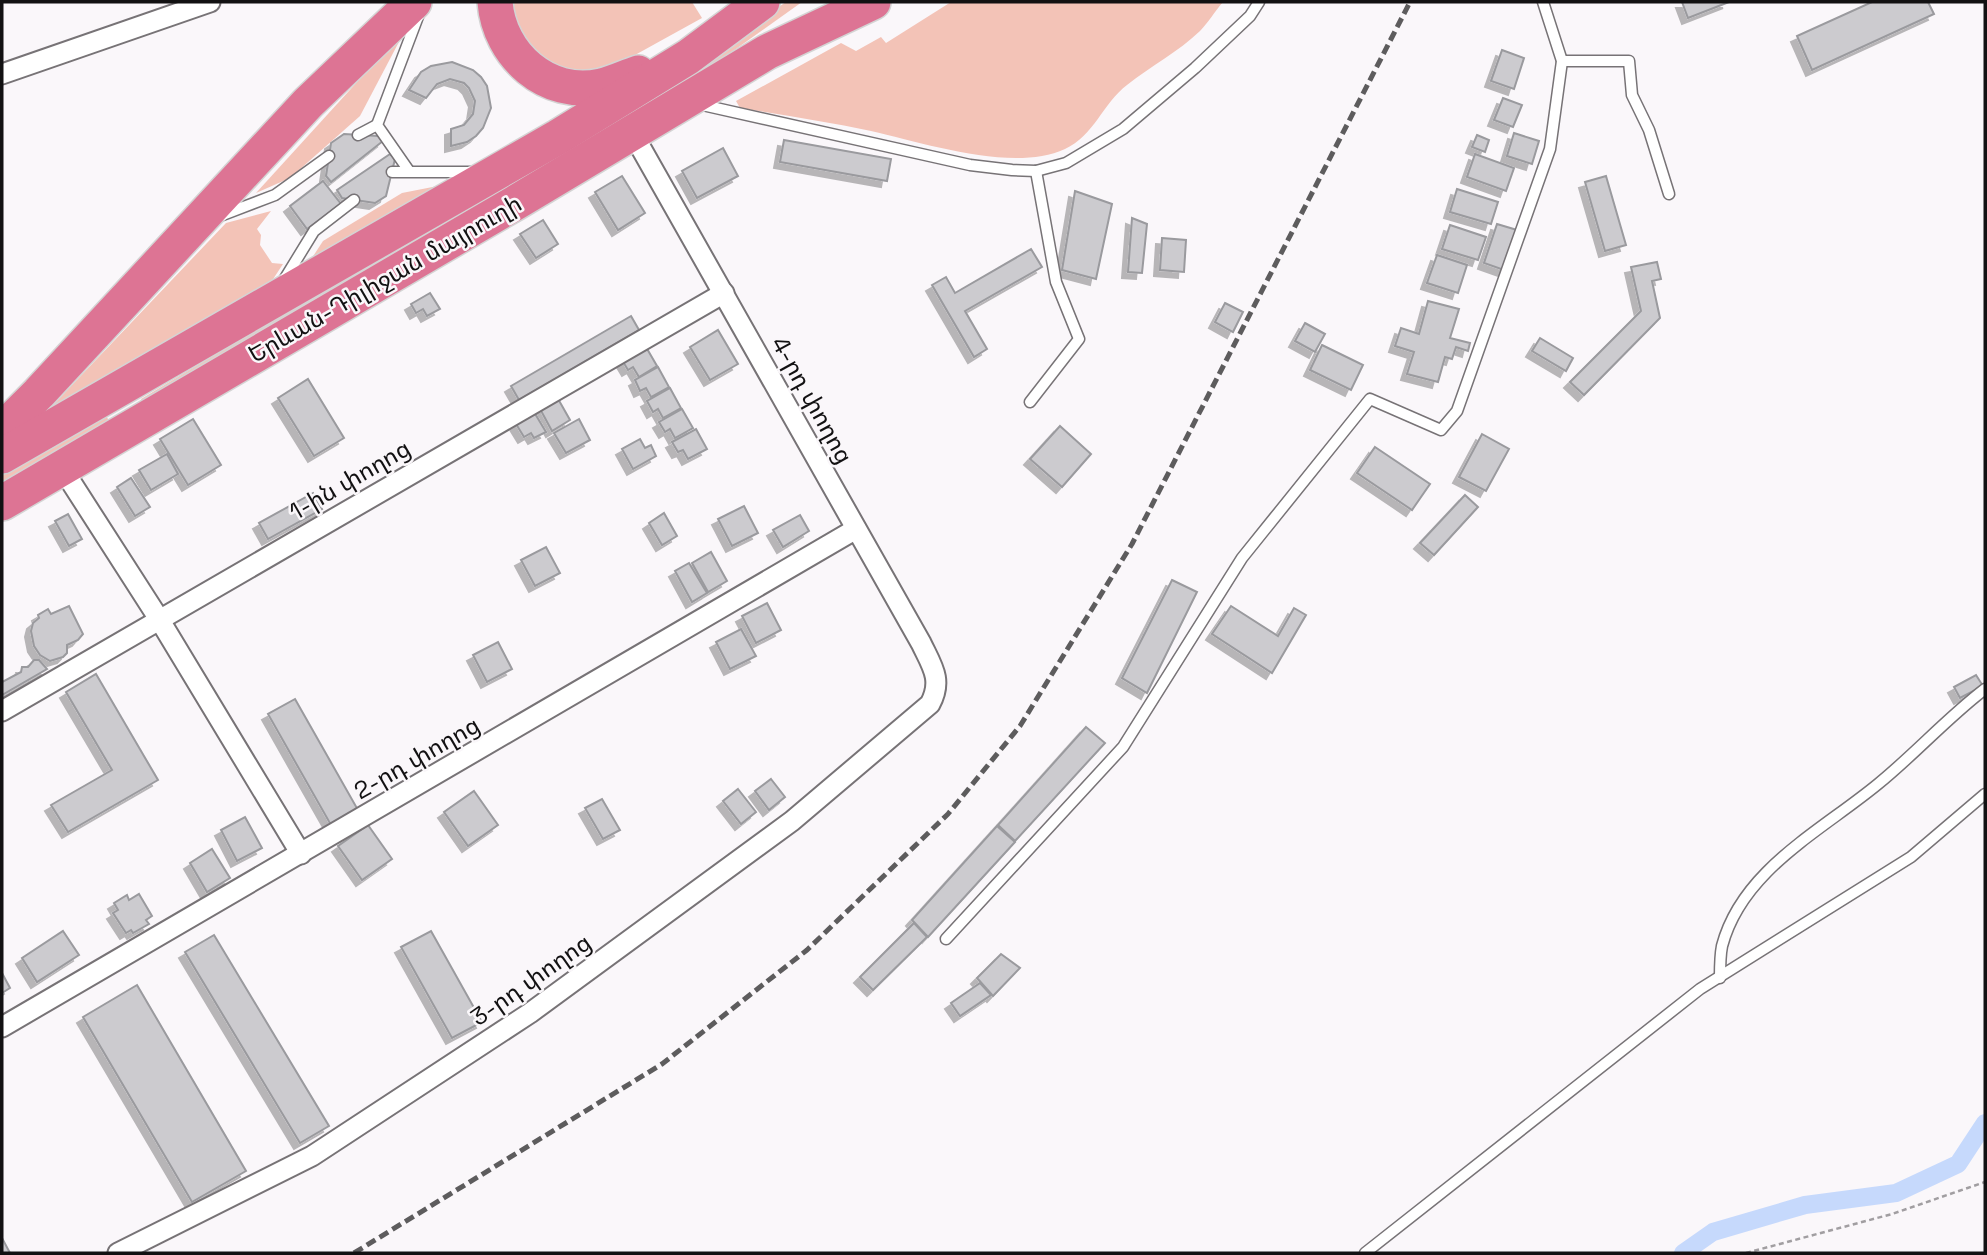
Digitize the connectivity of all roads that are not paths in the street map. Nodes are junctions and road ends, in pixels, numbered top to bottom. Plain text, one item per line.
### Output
1 (210, 2) edge
2 (414, 2) edge
3 (424, 2) edge
4 (495, 2) edge
5 (762, 2) edge
6 (828, 2) edge
7 (873, 2) edge
8 (1259, 2) edge
9 (1543, 2) edge
10 (767, 52) junction
11 (688, 57) junction
12 (1562, 61) junction
13 (2, 74) edge
14 (687, 102) junction
15 (377, 125) junction
16 (633, 134) junction
17 (358, 135) dead end
18 (558, 137) junction
19 (329, 156) dead end
20 (575, 168) junction
21 (409, 171) junction
22 (1036, 171) junction
23 (497, 172) junction
24 (392, 173) dead end
25 (1669, 194) dead end
26 (354, 200) dead end
27 (197, 225) junction
28 (724, 293) junction
29 (271, 302) junction
30 (118, 390) junction
31 (1030, 402) dead end
32 (136, 424) junction
33 (2, 430) edge
34 (2, 456) edge
35 (62, 468) junction
36 (2, 503) edge
37 (856, 529) junction
38 (159, 619) junction
39 (1985, 689) edge
40 (935, 695) joint
41 (2, 711) edge
42 (1985, 794) edge
43 (301, 854) junction
44 (946, 939) dead end
45 (1720, 978) junction
46 (2, 1027) edge
47 (118, 1253) edge
48 (1365, 1253) edge

1 - 13 street
2 - 27 highway
3 - 15 lane
4 - 11 highway
5 - 11 highway
6 - 10 highway
7 - 10 highway
8 - 22 lane
9 - 12 lane
10 - 14 highway, Երևան-Դիլիջան մայրուղի
11 - 18 highway, Երևան-Դիլիջան մայրուղի
12 - 25 lane
12 - 44 lane
14 - 16 highway, Երևան-Դիլիջան մայրուղի
14 - 22 lane
15 - 17 lane
15 - 21 lane
16 - 20 highway, Երևան-Դիլիջան մայրուղի
16 - 28 street, 4-րդ փողոց
18 - 20 highway
18 - 23 highway, Երևան-Դիլիջան մայրուղի
19 - 27 lane
20 - 32 highway, Երևան-Դիլիջան մայրուղի
21 - 23 lane
21 - 24 lane
22 - 31 lane
23 - 29 highway, Երևան-Դիլիջան մայրուղի
26 - 29 lane
27 - 33 highway
28 - 37 street, 4-րդ փողոց
28 - 38 street, 1-ին փողոց
29 - 30 highway, Երևան-Դիլիջան մայրուղի
30 - 32 highway
30 - 34 highway, Երևան-Դիլիջան մայրուղի
32 - 35 highway, Երևան-Դիլիջան մայրուղի
35 - 36 highway, Երևան-Դիլիջան մայրուղի
35 - 38 street
37 - 40 street, 4-րդ փողոց
37 - 43 street, 2-րդ փողոց
38 - 41 street, 1-ին փողոց
38 - 43 street
39 - 45 lane
40 - 47 street, 3-րդ փողոց
42 - 45 lane
43 - 46 street, 2-րդ փողոց
45 - 48 lane

